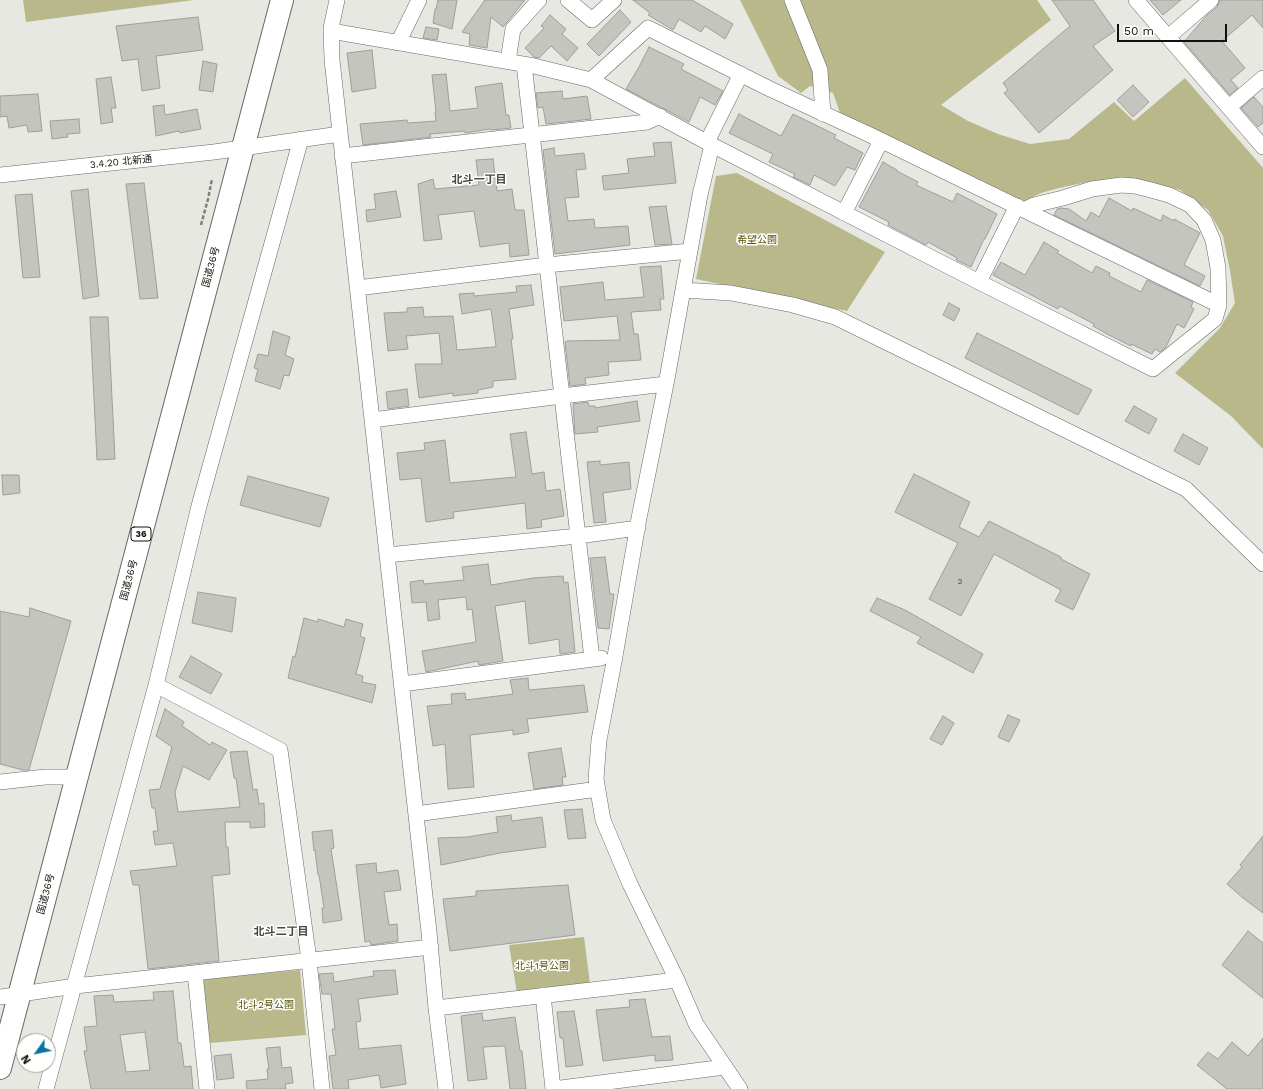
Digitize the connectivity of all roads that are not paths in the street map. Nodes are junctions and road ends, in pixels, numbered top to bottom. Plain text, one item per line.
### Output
1 (282, 0) edge
2 (338, 0) edge
3 (419, 0) edge
4 (538, 0) edge
5 (568, 0) edge
6 (614, 0) edge
7 (792, 0) edge
8 (1136, 0) edge
9 (1210, 0) edge
10 (331, 31) junction
11 (1168, 37) junction
12 (398, 43) junction
13 (508, 61) junction
14 (524, 64) junction
15 (741, 74) junction
16 (1263, 78) edge
17 (591, 80) junction
18 (1229, 107) junction
19 (823, 114) junction
20 (660, 116) junction
21 (340, 134) junction
22 (533, 135) junction
23 (301, 139) junction
24 (881, 141) junction
25 (709, 143) junction
26 (1263, 147) edge
27 (243, 148) junction
28 (342, 156) junction
29 (0, 175) edge
30 (1021, 208) junction
31 (844, 213) junction
32 (690, 251) junction
33 (547, 265) junction
34 (979, 282) junction
35 (357, 288) junction
36 (683, 290) junction
37 (1219, 305) junction
38 (666, 384) junction
39 (562, 396) junction
40 (372, 420) junction
41 (638, 528) junction
42 (578, 536) junction
43 (387, 555) junction
44 (1263, 564) edge
45 (615, 656) junction
46 (592, 659) junction
47 (402, 684) junction
48 (156, 685) junction
49 (77, 777) junction
50 (0, 782) edge
51 (598, 788) junction
52 (416, 814) junction
53 (431, 947) junction
54 (309, 960) junction
55 (195, 973) junction
56 (677, 980) junction
57 (75, 986) junction
58 (543, 995) junction
59 (10, 996) edge
60 (436, 1008) junction
61 (725, 1067) junction
62 (0, 1068) edge
63 (46, 1089) edge
64 (207, 1089) edge
65 (322, 1089) edge
66 (446, 1089) edge
67 (553, 1089) edge
68 (740, 1089) edge

1 - 27 highway, 国道36号 / 36
2 - 10 street
3 - 12 street
4 - 13 street
5 - 6 street
7 - 19 street
8 - 11 street
9 - 11 street
10 - 12 street
10 - 21 street
11 - 18 street
12 - 13 street
13 - 14 street
14 - 17 street
14 - 22 street
15 - 17 street
15 - 19 street
15 - 25 street
16 - 18 street
17 - 20 street
18 - 26 street
19 - 24 street
20 - 22 street
20 - 25 street
21 - 23 street, 3.4.20 北新通
21 - 28 street
22 - 28 street
22 - 33 street
23 - 27 street, 3.4.20 北新通
23 - 48 street
24 - 30 street
24 - 31 street
25 - 31 street
25 - 32 street
27 - 29 street, 3.4.20 北新通
27 - 49 highway, 国道36号 / 36
28 - 35 street
30 - 34 street
30 - 37 street
30 - 37 street
31 - 34 street
32 - 33 street
32 - 36 street
33 - 35 street
33 - 39 street
34 - 37 street
35 - 40 street
36 - 38 street
36 - 44 street
38 - 39 street
38 - 41 street
39 - 40 street
39 - 42 street
40 - 43 street
41 - 42 street
41 - 45 street
42 - 43 street
42 - 46 street
43 - 47 street
45 - 46 street
45 - 51 street
46 - 47 street
47 - 52 street
48 - 54 street
48 - 57 street
49 - 50 street
49 - 59 highway, 国道36号 / 36
51 - 52 street
51 - 56 street
52 - 53 street
53 - 54 street
53 - 60 street
54 - 55 street
54 - 65 street
55 - 57 street
55 - 64 street
56 - 58 street
56 - 61 street
57 - 59 street
57 - 63 street
58 - 60 street
58 - 67 street
59 - 62 highway, 国道36号 / 36
60 - 66 street
61 - 67 street
61 - 68 street

